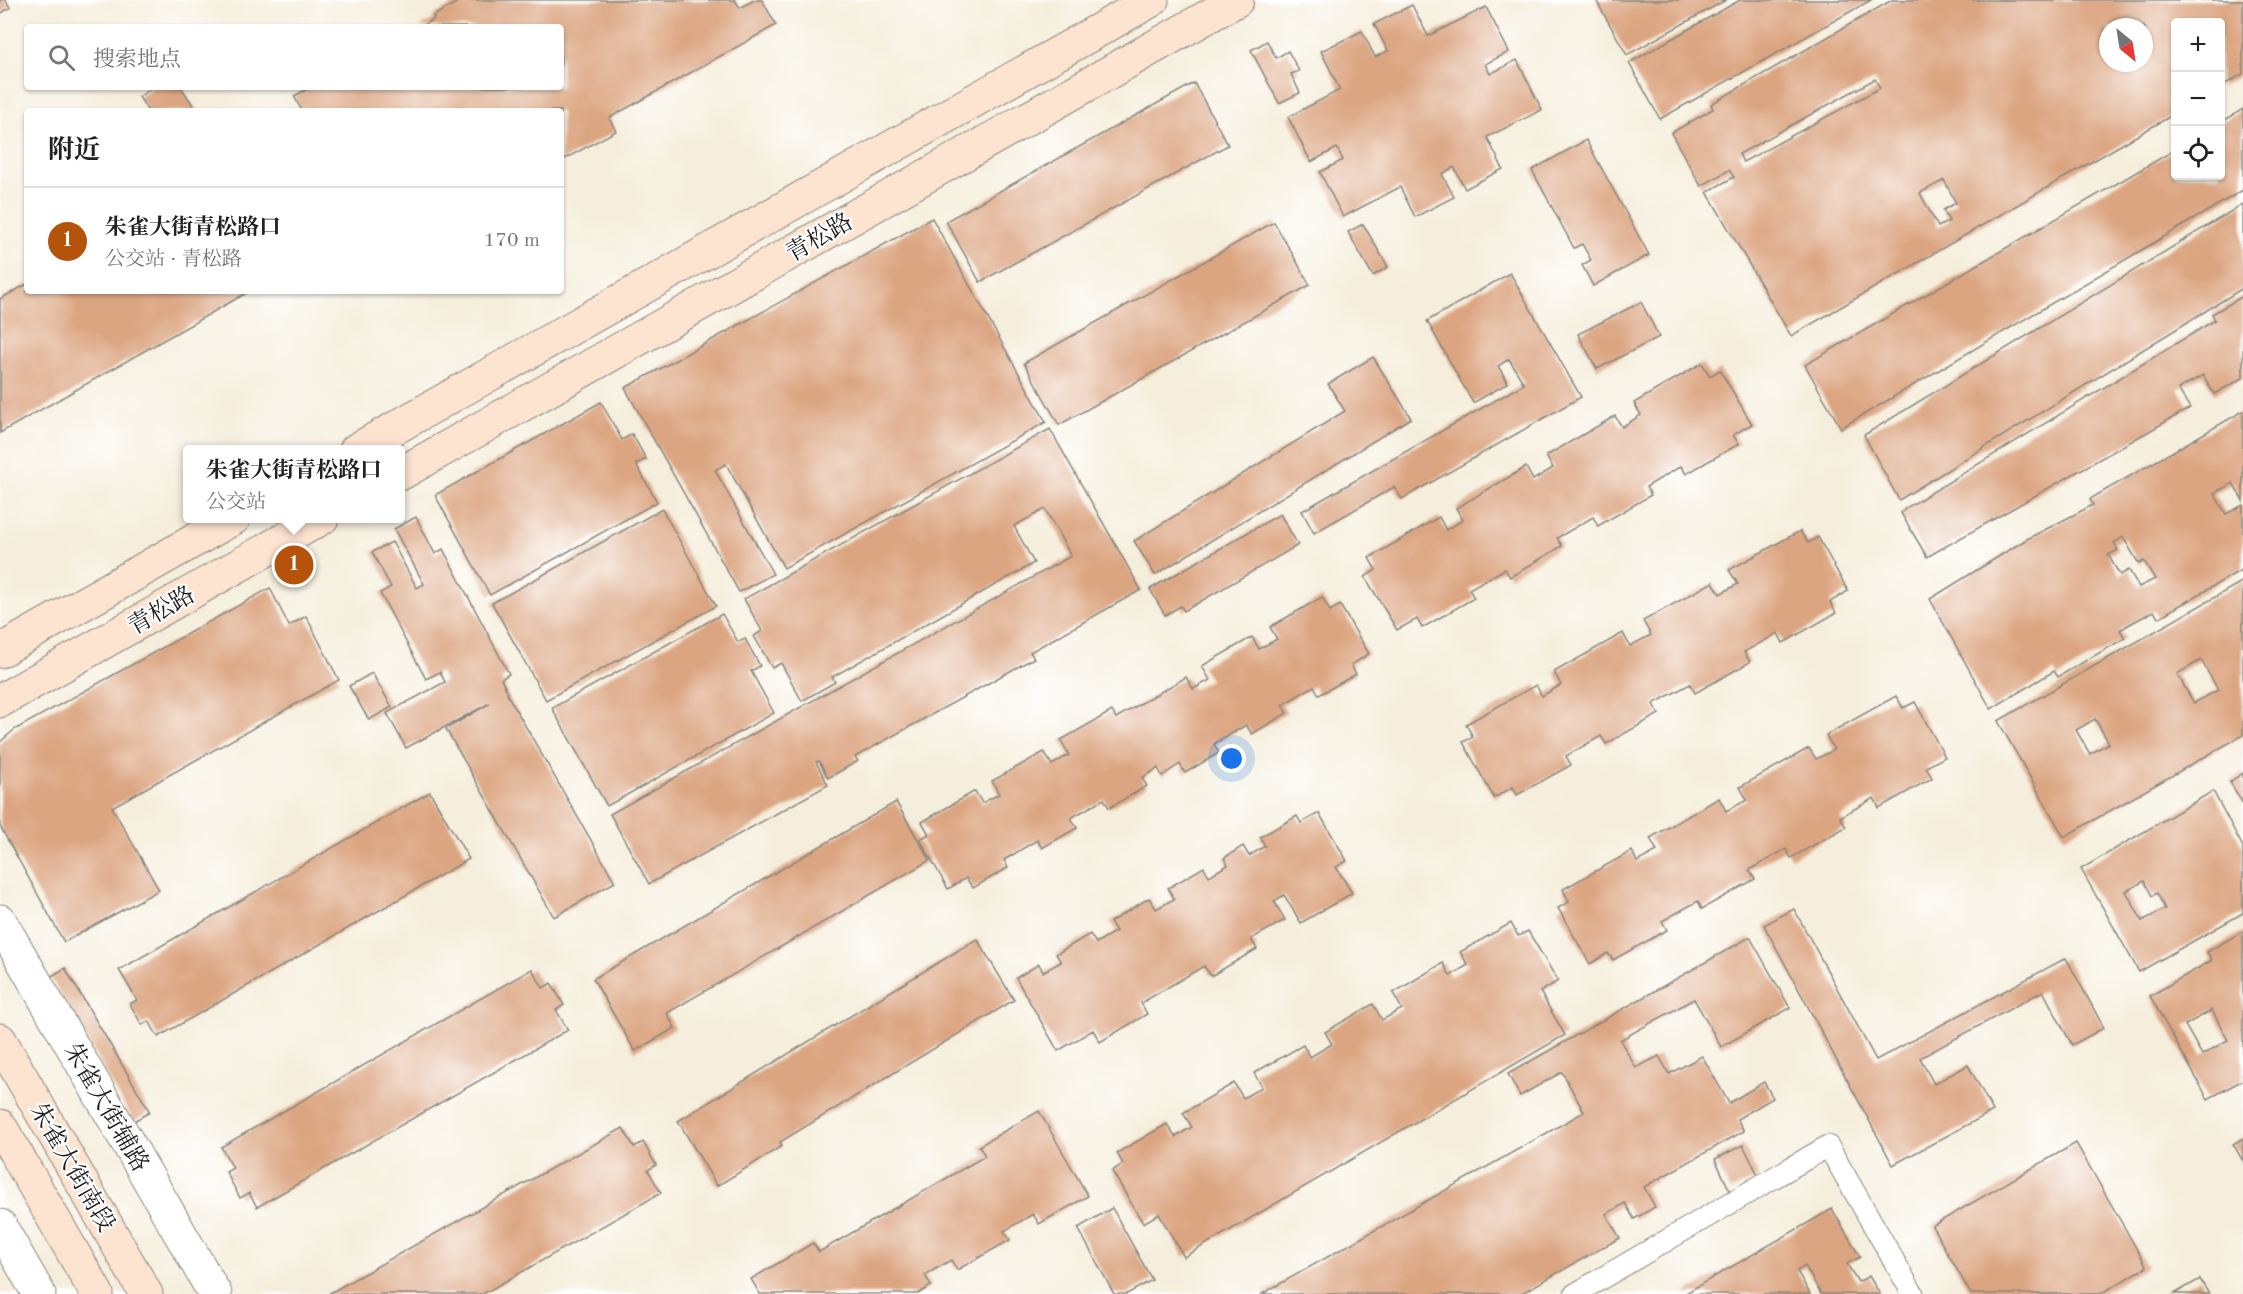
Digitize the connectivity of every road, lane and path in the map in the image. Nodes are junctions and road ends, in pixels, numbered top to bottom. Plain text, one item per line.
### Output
1 (1152, 0) edge
2 (1237, 0) edge
3 (365, 445) edge
4 (405, 471) edge
5 (227, 523) edge
6 (315, 523) edge
7 (0, 651) edge
8 (0, 701) edge
9 (0, 921) edge
10 (0, 1040) edge
11 (0, 1125) edge
12 (0, 1226) edge
13 (39, 1294) edge
14 (97, 1294) edge
15 (146, 1294) edge
16 (215, 1294) edge
17 (1575, 1294) edge
18 (1913, 1294) edge

1 - 3 main road, 青松路
2 - 4 main road, 青松路
5 - 7 main road, 青松路
6 - 8 main road, 青松路
9 - 16 street, 朱雀大街辅路
10 - 15 main road, 朱雀大街南段
11 - 14 main road, 朱雀大街南段
12 - 13 street
17 - 18 lane

